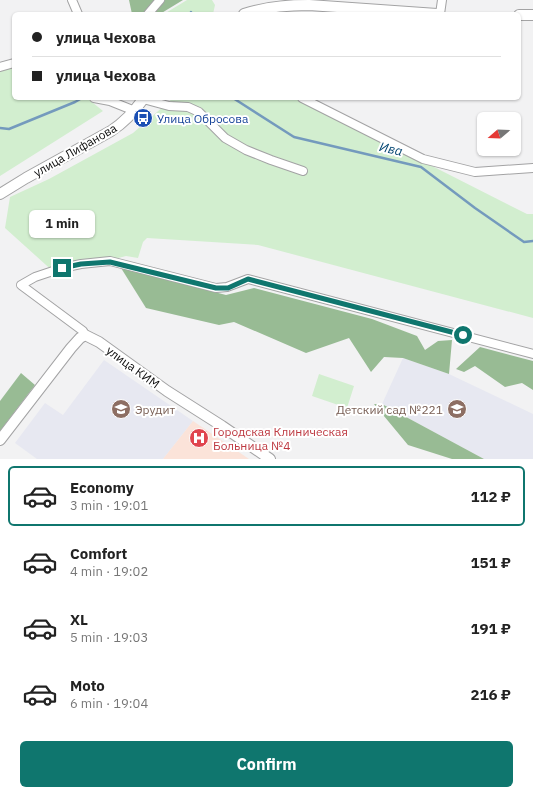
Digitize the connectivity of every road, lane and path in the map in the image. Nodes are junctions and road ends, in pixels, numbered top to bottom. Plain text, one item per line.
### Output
1 (72, 0) edge
2 (160, 0) edge
3 (442, 0) edge
4 (77, 12) edge
5 (150, 12) edge
6 (251, 12) edge
7 (409, 12) edge
8 (439, 12) edge
9 (521, 15) edge
10 (533, 15) edge
11 (12, 64) edge
12 (0, 67) edge
13 (102, 100) edge
14 (142, 100) edge
15 (150, 100) edge
16 (306, 100) edge
17 (135, 111) junction
18 (533, 168) edge
19 (303, 171) dead end
20 (0, 194) edge
21 (85, 335) junction
22 (533, 354) edge
23 (0, 440) edge
24 (270, 459) edge

1 - 4 street
2 - 5 street
3 - 8 street
6 - 7 street
9 - 10 street
11 - 12 street
13 - 17 street
14 - 17 street, улица Лифанова
15 - 19 street
16 - 18 street
17 - 20 street, улица Лифанова
21 - 22 street, улица КИМ
21 - 23 street
21 - 24 street, улица КИМ

